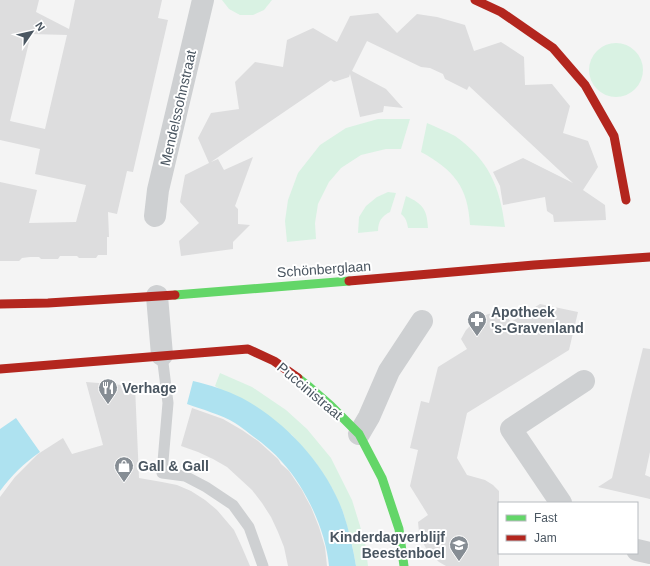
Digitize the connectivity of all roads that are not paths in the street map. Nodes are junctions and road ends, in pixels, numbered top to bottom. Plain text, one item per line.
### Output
1 (203, 0) edge
2 (475, 0) edge
3 (626, 200) dead end
4 (155, 216) dead end
5 (650, 257) edge
6 (157, 296) junction
7 (0, 304) edge
8 (422, 321) dead end
9 (162, 355) junction
10 (0, 369) edge
11 (584, 381) dead end
12 (359, 434) junction
13 (560, 502) edge
14 (638, 550) edge
15 (650, 553) edge
16 (263, 566) edge
17 (404, 566) edge

1 - 4 street, Mendelssohnstraat
2 - 3 street
5 - 6 street, Schönberglaan
6 - 7 street, Schönberglaan
6 - 9 street
8 - 12 street
9 - 10 street, Puccinistraat
9 - 12 street, Puccinistraat
9 - 16 lane
11 - 13 street
12 - 17 street, Puccinistraat
14 - 15 street

